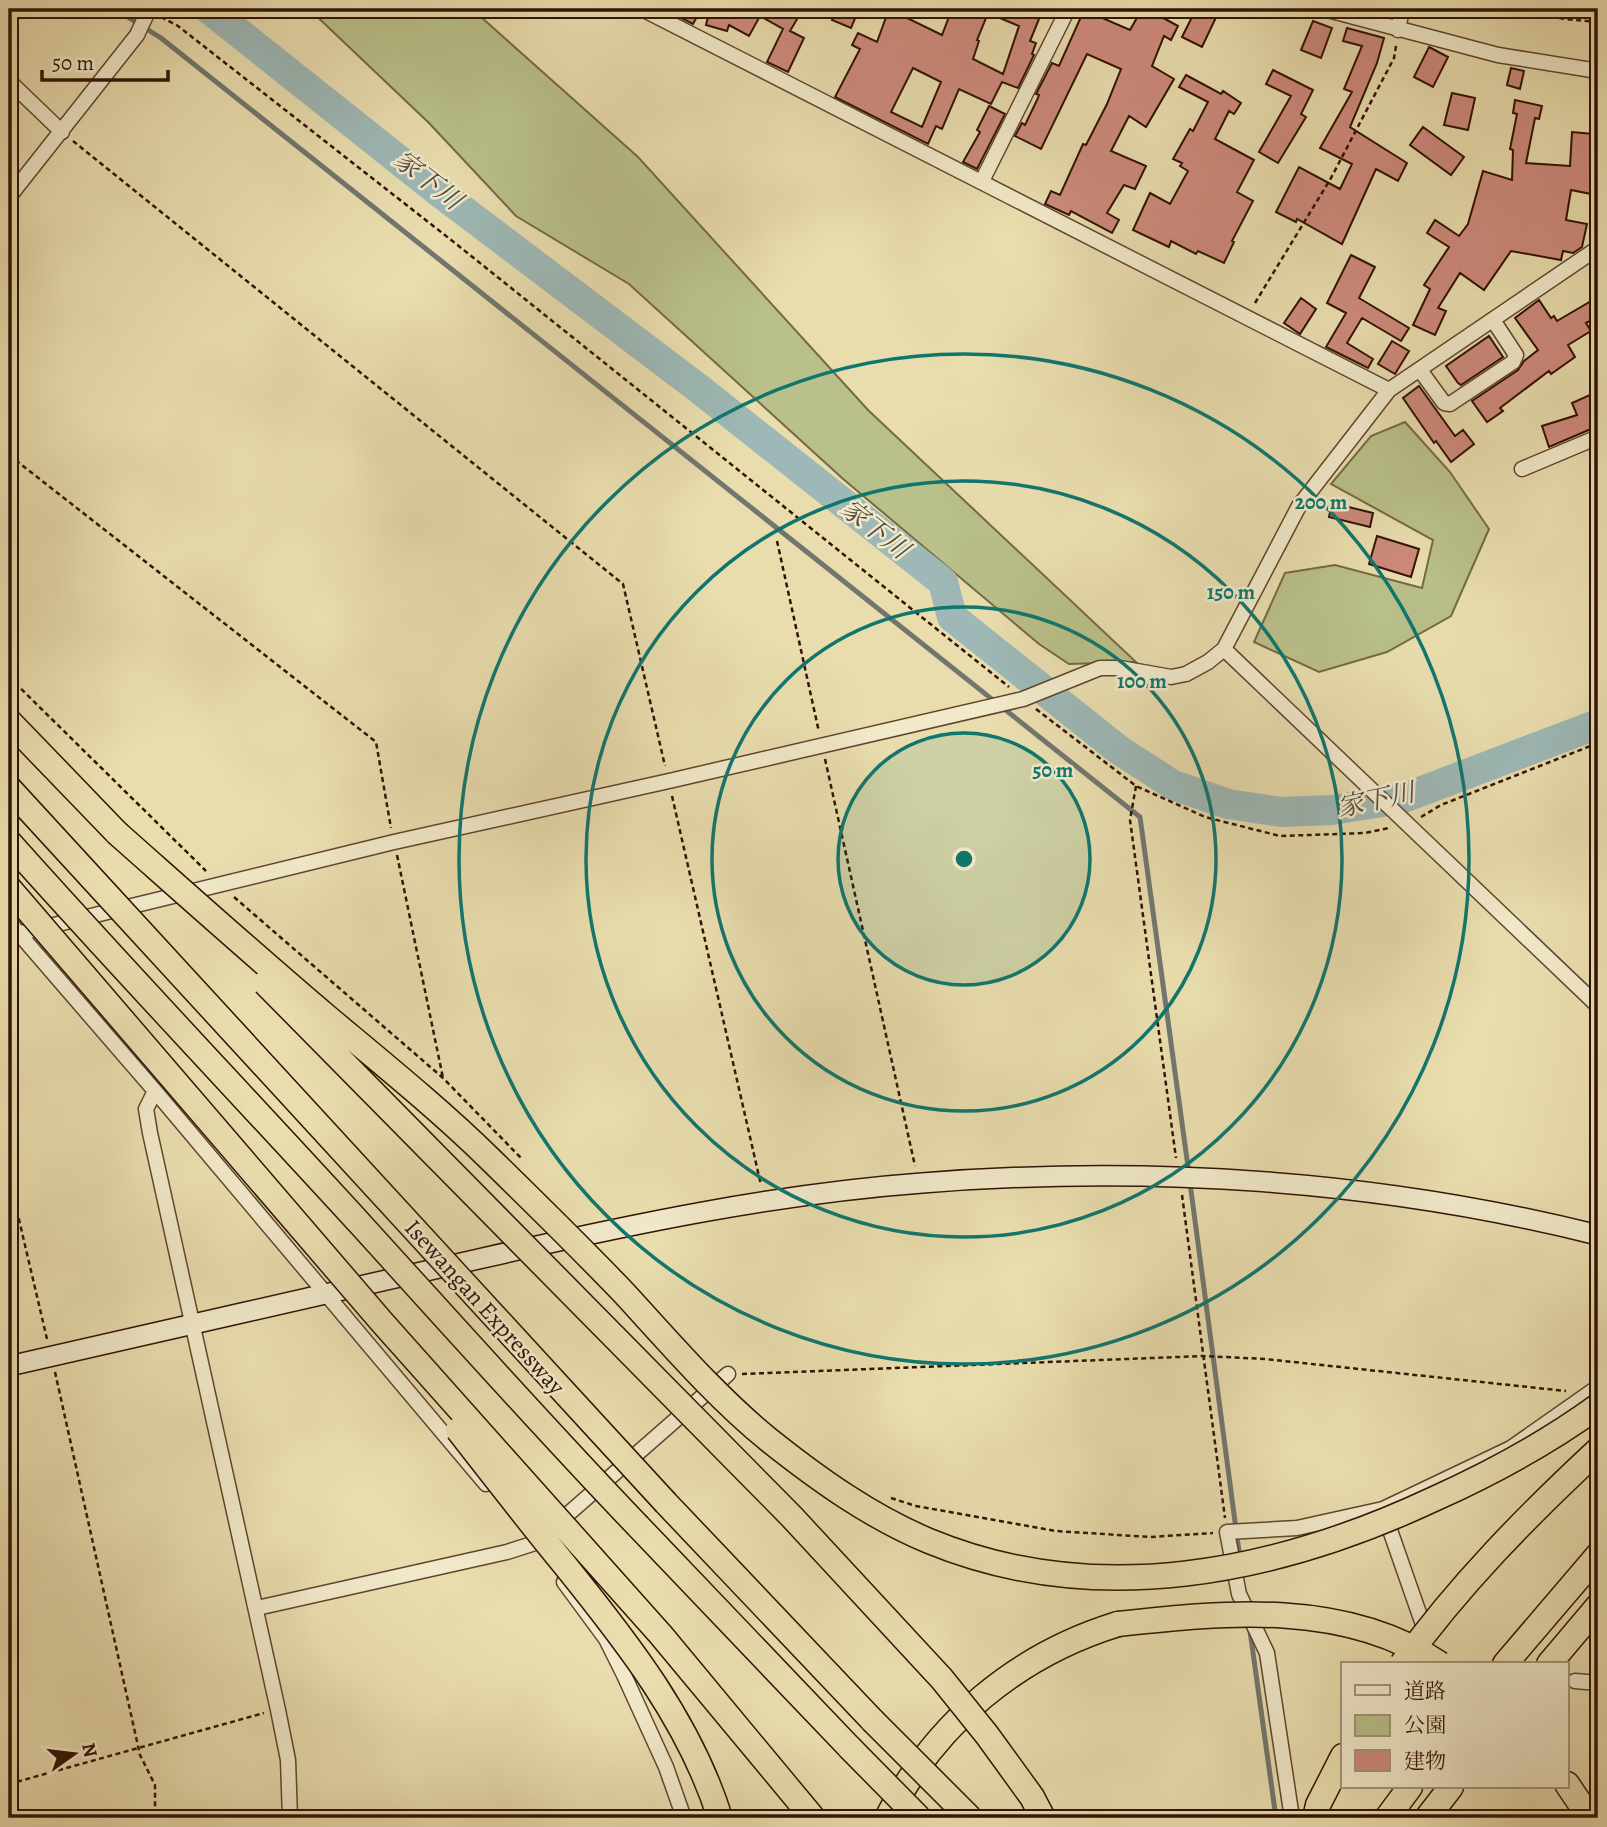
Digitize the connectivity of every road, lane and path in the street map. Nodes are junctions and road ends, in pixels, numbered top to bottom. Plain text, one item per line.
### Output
1 (642, 9) edge
2 (1068, 9) edge
3 (1324, 9) edge
4 (1402, 9) edge
5 (1509, 9) edge
6 (148, 10) edge
7 (1598, 22) edge
8 (1398, 30) junction
9 (1598, 71) edge
10 (9, 81) edge
11 (62, 132) junction
12 (982, 181) junction
13 (9, 197) edge
14 (1598, 248) edge
15 (1246, 318) junction
16 (1493, 320) junction
17 (1420, 370) junction
18 (1390, 390) junction
19 (1598, 437) edge
20 (9, 455) edge
21 (1522, 469) dead end
22 (777, 541) dead end
23 (1224, 649) junction
24 (9, 677) edge
25 (1023, 699) junction
26 (9, 721) edge
27 (1598, 743) edge
28 (822, 746) junction
29 (669, 781) junction
30 (1136, 786) junction
31 (9, 788) edge
32 (1408, 825) junction
33 (117, 833) junction
34 (9, 842) edge
35 (394, 842) junction
36 (218, 883) junction
37 (9, 888) edge
38 (12, 931) edge
39 (1598, 1006) edge
40 (443, 1078) junction
41 (155, 1091) junction
42 (528, 1165) dead end
43 (9, 1177) edge
44 (1179, 1178) junction
45 (919, 1183) junction
46 (765, 1202) junction
47 (1598, 1235) edge
48 (325, 1293) junction
49 (381, 1321) junction
50 (193, 1324) junction
51 (1203, 1356) junction
52 (51, 1357) junction
53 (9, 1366) edge
54 (728, 1374) joint
55 (1595, 1395) edge
56 (1598, 1450) edge
57 (891, 1498) dead end
58 (1383, 1509) junction
59 (1227, 1532) junction
60 (535, 1543) junction
61 (1598, 1555) edge
62 (1598, 1606) edge
63 (257, 1608) junction
64 (1404, 1662) edge
65 (1439, 1662) edge
66 (1440, 1662) edge
67 (1508, 1662) edge
68 (1551, 1662) edge
69 (1575, 1681) dead end
70 (1598, 1683) edge
71 (278, 1710) junction
72 (139, 1747) junction
73 (1341, 1760) edge
74 (9, 1784) edge
75 (1568, 1785) edge
76 (1409, 1788) edge
77 (1450, 1788) edge
78 (155, 1818) edge
79 (289, 1818) edge
80 (684, 1818) edge
81 (720, 1818) edge
82 (813, 1818) edge
83 (887, 1818) edge
84 (919, 1818) edge
85 (970, 1818) edge
86 (1043, 1818) edge
87 (1292, 1818) edge
88 (1315, 1818) edge
89 (1387, 1818) edge
90 (1427, 1818) edge
91 (1590, 1818) edge

1 - 12 street
2 - 12 street
3 - 8 street
4 - 8 street
5 - 7 path
6 - 11 street
6 - 25 path
8 - 9 street
8 - 15 path
10 - 11 street
11 - 13 street
11 - 29 path
12 - 15 street
14 - 16 street
15 - 18 street
16 - 17 street
16 - 17 street
17 - 18 street
18 - 23 street
19 - 21 street
20 - 35 path
22 - 28 path
23 - 25 street
23 - 32 street
24 - 36 path
25 - 28 street
25 - 30 path
26 - 33 highway
27 - 32 path
28 - 29 street
28 - 45 path
29 - 35 street
29 - 46 path
30 - 32 path
30 - 44 path
31 - 85 highway, Isewangan Expressway, bridge
32 - 39 street
33 - 55 highway, bridge
33 - 86 highway, bridge
34 - 84 highway, Isewangan Expressway, bridge
35 - 36 street
35 - 40 path
36 - 38 street
36 - 40 path
37 - 49 highway, bridge
38 - 41 street
40 - 42 path
41 - 48 street
41 - 50 street
43 - 52 path
44 - 45 street
44 - 47 street
44 - 51 path
45 - 46 street
46 - 48 street
48 - 50 street
48 - 60 street
49 - 81 highway, bridge
49 - 82 highway, bridge
50 - 52 street
50 - 63 street
51 - 54 path
51 - 55 path
51 - 59 path
52 - 53 street
52 - 72 path
54 - 60 street
55 - 58 street
56 - 64 highway, bridge
57 - 59 path
58 - 59 street
58 - 66 street
59 - 87 street
60 - 63 street
60 - 80 street
61 - 67 highway
62 - 68 highway
63 - 71 street
65 - 83 highway, bridge
69 - 70 street
71 - 72 path
71 - 79 street
72 - 74 path
72 - 78 path
73 - 88 highway
75 - 91 highway
76 - 89 highway
77 - 90 highway

